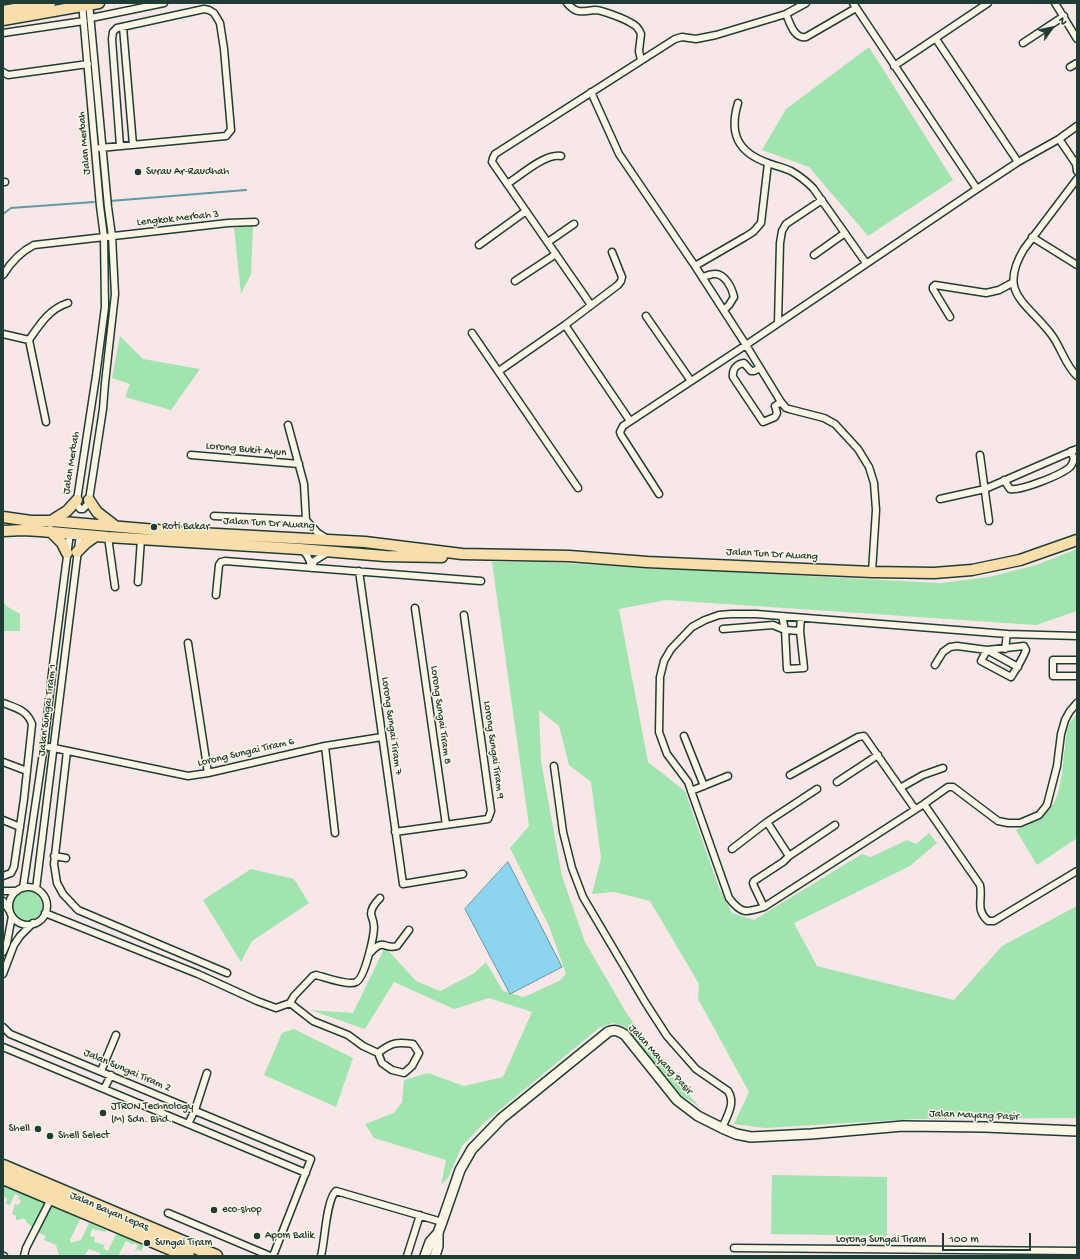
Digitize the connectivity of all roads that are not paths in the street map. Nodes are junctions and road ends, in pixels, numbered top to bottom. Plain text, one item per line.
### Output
1 (50, 3) edge
2 (164, 3) edge
3 (567, 3) edge
4 (806, 3) edge
5 (988, 3) edge
6 (1055, 3) edge
7 (91, 4) edge
8 (854, 5) edge
9 (3, 11) edge
10 (786, 14) junction
11 (1064, 16) junction
12 (91, 18) junction
13 (3, 20) edge
14 (84, 21) junction
15 (123, 27) junction
16 (3, 33) edge
17 (936, 38) junction
18 (1077, 39) edge
19 (1023, 43) dead end
20 (641, 60) junction
21 (1077, 63) edge
22 (88, 64) junction
23 (894, 66) junction
24 (1070, 67) dead end
25 (3, 72) edge
26 (591, 92) junction
27 (738, 103) dead end
28 (1077, 126) edge
29 (1059, 139) junction
30 (133, 145) junction
31 (120, 146) junction
32 (102, 148) junction
33 (95, 149) junction
34 (561, 156) dead end
35 (1018, 162) junction
36 (768, 163) junction
37 (1077, 171) edge
38 (1077, 179) edge
39 (507, 184) junction
40 (978, 189) junction
41 (822, 200) junction
42 (526, 212) junction
43 (255, 222) dead end
44 (574, 224) dead end
45 (845, 233) junction
46 (112, 236) junction
47 (104, 237) junction
48 (1032, 237) junction
49 (548, 242) junction
50 (479, 245) dead end
51 (612, 252) dead end
52 (556, 254) junction
53 (814, 255) dead end
54 (866, 263) junction
55 (695, 266) junction
56 (1077, 266) edge
57 (3, 275) edge
58 (702, 277) junction
59 (515, 281) dead end
60 (1012, 283) junction
61 (68, 303) dead end
62 (591, 305) junction
63 (724, 310) junction
64 (646, 316) dead end
65 (950, 317) dead end
66 (778, 323) junction
67 (565, 325) junction
68 (472, 333) dead end
69 (3, 334) edge
70 (29, 340) junction
71 (746, 345) junction
72 (760, 368) junction
73 (499, 371) junction
74 (1077, 376) edge
75 (691, 381) junction
76 (781, 402) junction
77 (630, 420) junction
78 (46, 422) dead end
79 (288, 425) dead end
80 (1077, 448) edge
81 (1071, 451) junction
82 (191, 455) dead end
83 (980, 455) dead end
84 (299, 464) junction
85 (1004, 480) junction
86 (578, 488) dead end
87 (985, 489) junction
88 (659, 494) dead end
89 (77, 500) junction
90 (89, 500) junction
91 (940, 500) dead end
92 (214, 516) dead end
93 (3, 517) edge
94 (989, 521) dead end
95 (308, 522) junction
96 (50, 526) junction
97 (115, 526) junction
98 (3, 531) edge
99 (75, 534) junction
100 (96, 536) junction
101 (108, 537) junction
102 (142, 539) junction
103 (329, 540) junction
104 (1077, 540) edge
105 (301, 543) junction
106 (330, 552) junction
107 (72, 553) junction
108 (462, 554) junction
109 (312, 568) junction
110 (359, 571) junction
111 (872, 572) junction
112 (481, 581) dead end
113 (138, 582) dead end
114 (116, 587) dead end
115 (216, 594) dead end
116 (415, 608) dead end
117 (464, 615) dead end
118 (782, 616) junction
119 (801, 618) junction
120 (723, 629) dead end
121 (785, 630) junction
122 (800, 631) junction
123 (1007, 634) junction
124 (1017, 635) junction
125 (1077, 636) edge
126 (188, 643) dead end
127 (1017, 647) junction
128 (1005, 649) junction
129 (987, 650) junction
130 (1077, 660) edge
131 (935, 665) dead end
132 (1018, 667) junction
133 (1077, 676) edge
134 (3, 703) edge
135 (1077, 703) edge
136 (684, 736) dead end
137 (382, 737) junction
138 (44, 746) junction
139 (325, 746) junction
140 (53, 747) junction
141 (67, 751) junction
142 (878, 755) junction
143 (3, 762) edge
144 (554, 766) dead end
145 (943, 768) dead end
146 (27, 771) junction
147 (208, 773) junction
148 (790, 775) dead end
149 (728, 776) dead end
150 (837, 782) dead end
151 (704, 786) junction
152 (900, 788) junction
153 (817, 789) dead end
154 (691, 791) junction
155 (924, 804) junction
156 (915, 809) junction
157 (3, 820) edge
158 (767, 822) junction
159 (446, 825) junction
160 (835, 826) dead end
161 (20, 827) junction
162 (395, 832) junction
163 (334, 833) dead end
164 (732, 849) dead end
165 (54, 856) junction
166 (789, 856) junction
167 (66, 858) dead end
168 (1077, 871) edge
169 (463, 874) dead end
170 (3, 876) edge
171 (23, 888) junction
172 (36, 889) junction
173 (3, 891) edge
174 (17, 891) junction
175 (380, 898) dead end
176 (3, 901) edge
177 (764, 907) junction
178 (11, 913) junction
179 (45, 914) junction
180 (33, 924) junction
181 (409, 930) dead end
182 (3, 952) edge
183 (369, 954) junction
184 (226, 973) dead end
185 (3, 974) edge
186 (290, 1003) junction
187 (3, 1027) edge
188 (6, 1033) edge
189 (116, 1035) dead end
190 (3, 1047) edge
191 (378, 1053) junction
192 (101, 1071) junction
193 (207, 1073) dead end
194 (111, 1075) junction
195 (104, 1089) junction
196 (195, 1110) junction
197 (188, 1124) junction
198 (722, 1128) junction
199 (1077, 1131) edge
200 (3, 1166) edge
201 (306, 1173) junction
202 (3, 1178) edge
203 (51, 1199) junction
204 (168, 1213) dead end
205 (420, 1215) junction
206 (442, 1222) junction
207 (438, 1233) junction
208 (734, 1248) dead end
209 (1077, 1251) edge
210 (987, 1253) edge
211 (24, 1256) edge
212 (188, 1256) edge
213 (216, 1256) edge
214 (270, 1256) edge
215 (273, 1256) edge
216 (321, 1256) edge
217 (407, 1256) edge
218 (425, 1256) edge
219 (435, 1256) edge

1 - 9 main road
2 - 12 street
3 - 20 street
4 - 10 street
5 - 17 street
6 - 11 street
7 - 12 street, Jalan Merbah
7 - 13 main road
7 - 14 street, Jalan Merbah
8 - 10 street
8 - 23 street
10 - 20 street
11 - 18 street
11 - 19 street
12 - 32 street, Jalan Merbah
14 - 16 street
14 - 22 street, Jalan Merbah
15 - 30 street
15 - 30 street
15 - 31 street
17 - 23 street
17 - 35 street
20 - 26 street
21 - 24 street
22 - 25 street
22 - 33 street, Jalan Merbah
23 - 40 street
26 - 39 street
26 - 55 street
27 - 36 street
28 - 29 street
29 - 35 street
29 - 37 street
30 - 31 street
31 - 32 street
32 - 33 street
32 - 46 street, Jalan Merbah
33 - 47 street, Jalan Merbah
34 - 39 street
35 - 40 street
36 - 41 street
36 - 55 street
38 - 48 street
39 - 42 street
40 - 54 street
41 - 45 street
41 - 66 street
42 - 49 street
42 - 50 street
43 - 46 street, Lengkok Merbah 3
44 - 49 street
45 - 53 street
45 - 54 street
46 - 47 street, Lengkok Merbah 3
46 - 90 street, Jalan Merbah
47 - 57 street, Lengkok Merbah 3
47 - 89 street, Jalan Merbah
48 - 56 street
48 - 60 street
49 - 52 street
51 - 62 street
52 - 59 street
52 - 62 street
54 - 66 street
55 - 58 street
58 - 63 street
58 - 63 street
60 - 65 street
60 - 74 street
61 - 70 street
62 - 67 street
63 - 71 street
64 - 75 street
66 - 71 street
67 - 73 street
67 - 77 street
68 - 73 street
69 - 70 street
70 - 78 street
71 - 72 street
71 - 75 street
72 - 76 street
72 - 76 street
73 - 86 street
75 - 77 street
76 - 111 street
77 - 88 street
79 - 84 street
80 - 81 street
81 - 85 street
81 - 85 street
82 - 84 street, Lorong Bukit Ayun
83 - 87 street
84 - 95 street
85 - 87 street
87 - 91 street
87 - 94 street
89 - 90 street, Jalan Merbah
89 - 96 main road
90 - 97 main road
92 - 95 street, Jalan Tun Dr Awang
93 - 96 main road, Jalan Tun Dr Awang
95 - 103 street
95 - 105 street
96 - 97 main road, Jalan Tun Dr Awang
96 - 98 main road, Jalan Tun Dr Awang
96 - 99 main road, Jalan Tun Dr Awang
96 - 107 main road
97 - 105 main road, Jalan Tun Dr Awang
99 - 100 main road, Jalan Tun Dr Awang
99 - 107 street, Jalan Sungai Tiram 1
99 - 107 street, Jalan Sungai Tiram 1
100 - 101 main road, Jalan Tun Dr Awang
100 - 107 main road
101 - 102 main road, Jalan Tun Dr Awang
101 - 114 street
102 - 105 main road, Jalan Tun Dr Awang
102 - 113 street
103 - 105 main road, Jalan Tun Dr Awang
103 - 108 main road, Jalan Tun Dr Awang
104 - 111 main road, Jalan Tun Dr Awang
105 - 106 main road, Jalan Tun Dr Awang
105 - 109 street
106 - 108 main road, Jalan Tun Dr Awang
106 - 109 street
107 - 138 street, Jalan Sungai Tiram 1
107 - 140 street, Jalan Sungai Tiram 1
108 - 111 main road, Jalan Tun Dr Awang
109 - 110 street
109 - 115 street
110 - 112 street
110 - 137 street, Lorong Sungai Tiram 7
116 - 159 street, Lorong Sungai Tiram 8
117 - 159 street, Lorong Sungai Tiram 9
118 - 119 street
118 - 121 street
118 - 154 street
119 - 122 street
119 - 123 street
120 - 121 street
121 - 122 street
121 - 122 street
123 - 124 street
123 - 128 street
124 - 125 street
124 - 127 street
126 - 147 street
127 - 128 street
127 - 132 street
128 - 129 street
129 - 131 street
129 - 132 street
129 - 132 street
130 - 133 street
134 - 146 street
135 - 155 street
136 - 151 street
137 - 139 street, Lorong Sungai Tiram 6
137 - 162 street, Lorong Sungai Tiram 7
138 - 140 street, Lorong Sungai Tiram 6
138 - 171 street, Jalan Sungai Tiram 1
139 - 147 street, Lorong Sungai Tiram 6
139 - 163 street
140 - 141 street, Lorong Sungai Tiram 6
140 - 172 street, Jalan Sungai Tiram 1
141 - 147 street, Lorong Sungai Tiram 6
141 - 165 street
142 - 148 street
142 - 150 street
142 - 152 street
143 - 146 street
144 - 198 street
145 - 152 street
146 - 161 street
149 - 151 street
151 - 154 street
152 - 156 street
153 - 158 street
154 - 177 street
155 - 156 street
155 - 168 street
156 - 177 street
157 - 161 street
158 - 164 street
158 - 166 street
159 - 162 street, Lorong Sungai Tiram 9
160 - 166 street
161 - 170 street
162 - 169 street, Lorong Sungai Tiram 7
165 - 167 street
165 - 184 street
166 - 177 street
171 - 172 street
171 - 174 street
172 - 179 street
173 - 174 street
174 - 178 street
175 - 183 street
176 - 178 street
178 - 180 street
178 - 182 street
179 - 180 street
179 - 186 street
180 - 185 street
181 - 183 street
183 - 186 street
186 - 191 street
187 - 188 street, Jalan Sungai Tiram 2
188 - 192 street, Jalan Sungai Tiram 2
189 - 192 street
190 - 195 street
191 - 191 street
192 - 194 street, Jalan Sungai Tiram 2
193 - 196 street
194 - 195 street
194 - 196 street, Jalan Sungai Tiram 2
195 - 197 street
196 - 197 street
196 - 201 street, Jalan Sungai Tiram 2
197 - 201 street
198 - 199 street, Jalan Mayang Pasir
198 - 206 street, Jalan Mayang Pasir
200 - 213 highway, Jalan Bayan Lepas
201 - 215 street
202 - 203 highway, Jalan Bayan Lepas
203 - 211 street
203 - 212 highway, Jalan Bayan Lepas
204 - 214 street
205 - 206 street
205 - 216 street
205 - 217 street
206 - 207 street, Jalan Mayang Pasir
207 - 218 street, Jalan Mayang Pasir
207 - 219 street, Jalan Mayang Pasir
208 - 210 street, Lorong Sungai Tiram
209 - 210 street, Lorong Sungai Tiram

